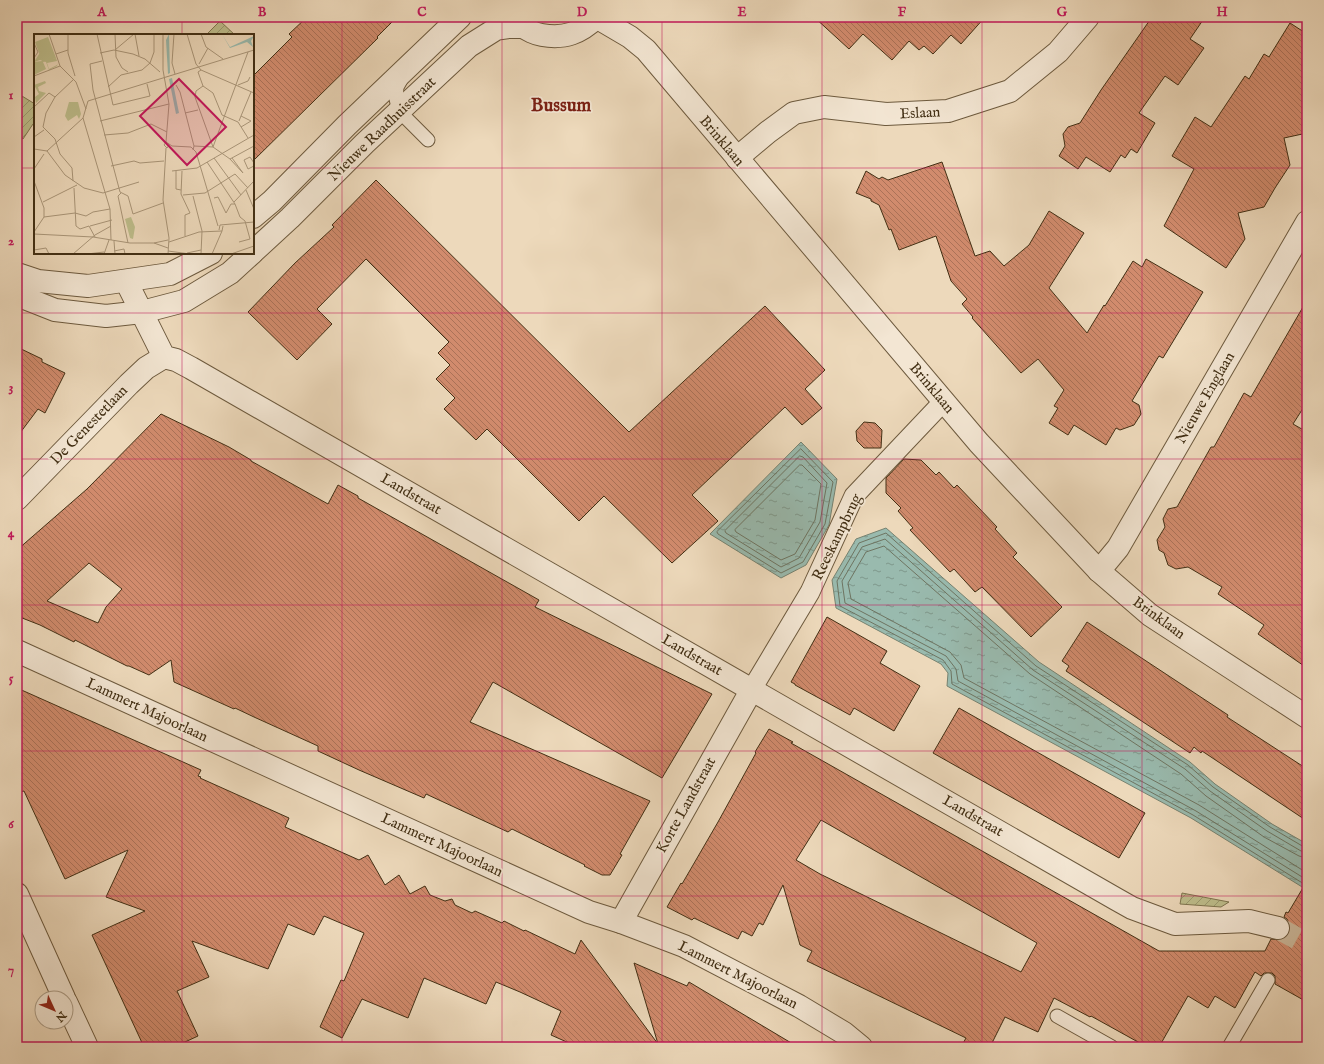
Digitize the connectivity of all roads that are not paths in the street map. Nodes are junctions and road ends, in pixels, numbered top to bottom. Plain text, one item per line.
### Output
1 (460, 17) edge
2 (597, 17) edge
3 (1088, 17) edge
4 (518, 22) edge
5 (408, 67) junction
6 (399, 111) junction
7 (428, 140) dead end
8 (737, 158) junction
9 (254, 216) edge
10 (1307, 222) edge
11 (254, 252) edge
12 (209, 254) edge
13 (252, 254) edge
14 (17, 274) edge
15 (126, 281) junction
16 (17, 295) edge
17 (142, 312) junction
18 (164, 357) junction
19 (943, 402) junction
20 (17, 499) edge
21 (1100, 571) junction
22 (17, 651) edge
23 (752, 689) junction
24 (1307, 717) edge
25 (17, 894) edge
26 (621, 922) junction
27 (1278, 928) tunnel mouth
28 (1268, 980) dead end
29 (60, 990) edge
30 (1058, 1016) dead end
31 (74, 1019) edge
32 (87, 1047) edge
33 (861, 1047) edge
34 (1112, 1047) edge
35 (1229, 1047) edge

1 - 5 street, Nieuwe Raadhuisstraat
2 - 4 street
2 - 8 street, Brinklaan
3 - 8 street, Eslaan
4 - 6 street, Nieuwe Raadhuisstraat
5 - 6 lane
5 - 9 street, Nieuwe Raadhuisstraat
6 - 7 lane
6 - 11 street, Nieuwe Raadhuisstraat
8 - 19 street, Brinklaan
10 - 21 street, Nieuwe Englaan
12 - 15 street
13 - 17 street, Nieuwe Raadhuisstraat
14 - 15 street
15 - 17 street
16 - 17 street
17 - 18 street
18 - 20 street, De Genestetlaan
18 - 23 street, Landstraat
19 - 21 street, Brinklaan
19 - 23 street, Reeskampbrug
21 - 24 street, Brinklaan
22 - 26 street, Lammert Majoorlaan
23 - 26 street, Korte Landstraat
23 - 27 street, Landstraat
25 - 29 street
26 - 33 street, Lammert Majoorlaan
28 - 35 lane
30 - 34 lane
31 - 32 street

